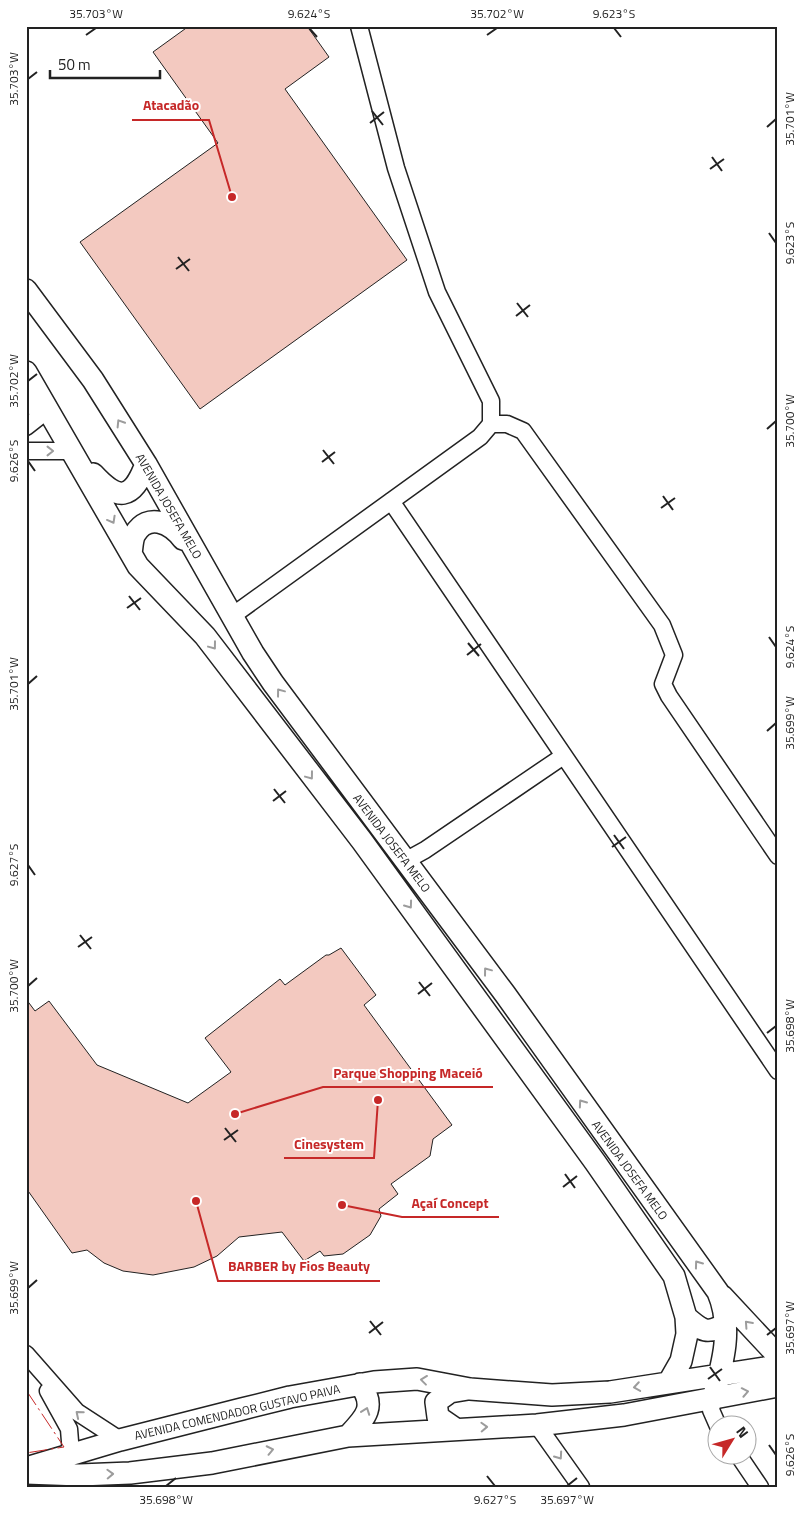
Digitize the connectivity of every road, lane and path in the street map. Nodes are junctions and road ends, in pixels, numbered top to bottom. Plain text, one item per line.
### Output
1 (358, 26) edge
2 (26, 290) edge
3 (26, 372) edge
4 (39, 404) edge
5 (491, 424) junction
6 (26, 427) edge
7 (26, 451) edge
8 (75, 453) junction
9 (146, 464) junction
10 (391, 501) junction
11 (131, 554) junction
12 (205, 569) junction
13 (232, 616) junction
14 (562, 757) junction
15 (778, 856) edge
16 (405, 861) junction
17 (778, 1071) edge
18 (718, 1292) junction
19 (686, 1317) junction
20 (727, 1322) junction
21 (778, 1356) edge
22 (29, 1358) edge
23 (778, 1366) edge
24 (720, 1374) junction
25 (669, 1382) junction
26 (360, 1384) junction
27 (778, 1386) edge
28 (470, 1389) junction
29 (712, 1398) junction
30 (714, 1416) edge
31 (537, 1424) junction
32 (454, 1428) junction
33 (348, 1436) junction
34 (120, 1440) junction
35 (72, 1454) junction
36 (746, 1466) edge
37 (26, 1468) edge
38 (56, 1479) edge
39 (581, 1487) edge
40 (760, 1487) edge

1 - 5 street
9 -> 2 main road, AVENIDA JOSEFA MELO
3 - 4 main road, AVENIDA JOSEFA MELO
4 - 6 street
4 - 8 main road, AVENIDA JOSEFA MELO
5 - 10 street
5 - 15 street
7 -> 8 street
8 - 9 main road
8 -> 11 main road, AVENIDA JOSEFA MELO
9 - 12 main road, AVENIDA JOSEFA MELO
10 - 13 street
10 - 14 street
11 - 12 main road
11 -> 19 main road, AVENIDA JOSEFA MELO
12 - 13 main road, AVENIDA JOSEFA MELO
16 -> 13 main road, AVENIDA JOSEFA MELO
14 - 16 street
14 - 17 street
18 -> 16 main road, AVENIDA JOSEFA MELO
18 - 20 main road, AVENIDA JOSEFA MELO
21 -> 18 main road
19 - 20 main road
19 - 25 main road, AVENIDA JOSEFA MELO
20 - 24 main road, AVENIDA JOSEFA MELO
34 -> 22 street
22 - 35 street
23 - 24 main road, AVENIDA COMENDADOR GUSTAVO PAIVA
24 - 25 main road, AVENIDA COMENDADOR GUSTAVO PAIVA
24 - 29 main road, AVENIDA JOSEFA MELO
25 -> 28 main road, AVENIDA COMENDADOR GUSTAVO PAIVA
28 -> 26 main road, AVENIDA COMENDADOR GUSTAVO PAIVA
33 -> 26 main road
26 - 34 main road, AVENIDA COMENDADOR GUSTAVO PAIVA
29 -> 27 main road
28 - 32 main road
29 - 30 street
29 - 31 main road
32 -> 31 main road
31 -> 39 street
32 - 33 main road
38 -> 33 main road
34 - 35 main road, AVENIDA COMENDADOR GUSTAVO PAIVA
35 - 37 main road, AVENIDA COMENDADOR GUSTAVO PAIVA
36 - 40 street

